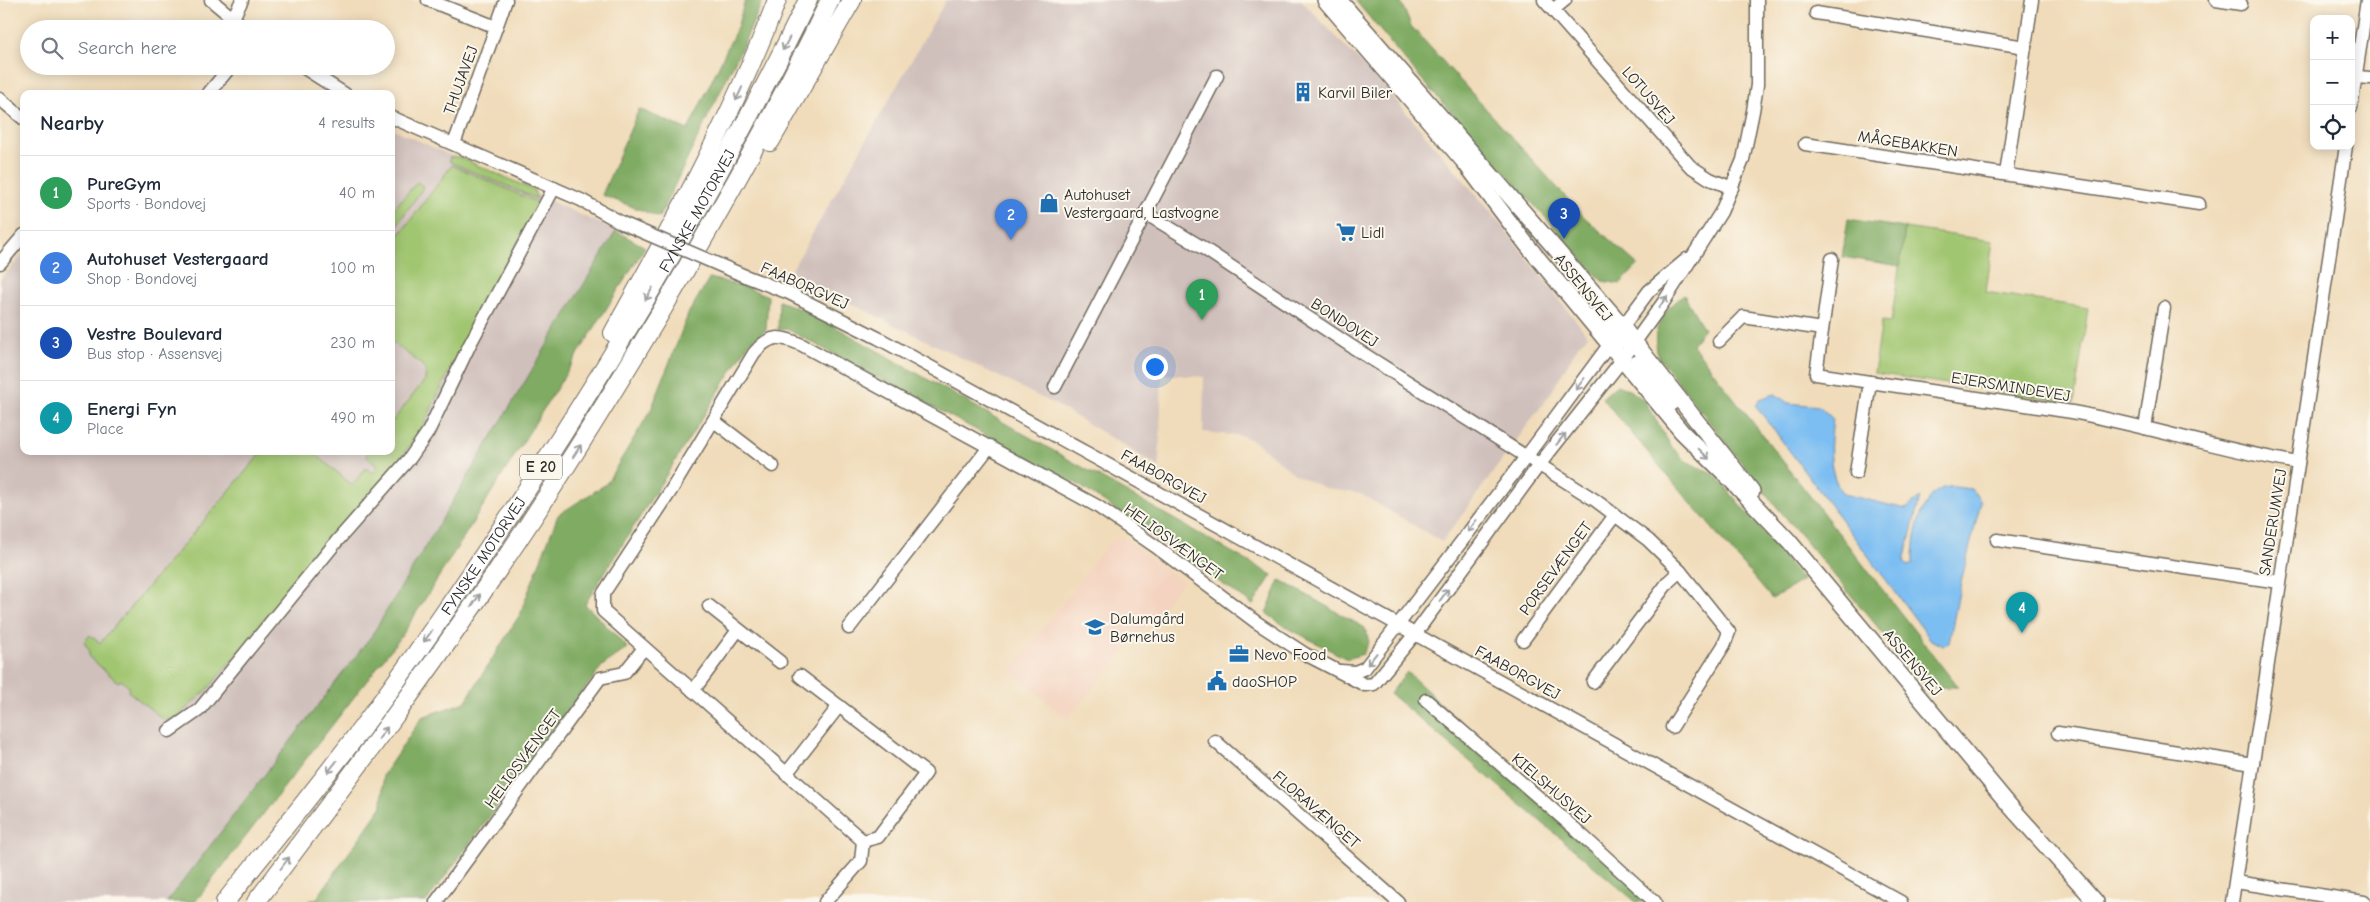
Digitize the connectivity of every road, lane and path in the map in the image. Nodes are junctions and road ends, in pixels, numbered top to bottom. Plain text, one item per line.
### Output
1 (211, 0) edge
2 (242, 0) edge
3 (428, 0) edge
4 (506, 0) edge
5 (777, 0) edge
6 (808, 0) edge
7 (830, 0) edge
8 (852, 0) edge
9 (1325, 0) edge
10 (1339, 0) edge
11 (1565, 0) edge
12 (1757, 0) edge
13 (2032, 0) edge
14 (2216, 0) edge
15 (2367, 0) edge
16 (2241, 4) dead end
17 (1548, 5) edge
18 (1816, 13) dead end
19 (233, 18) junction
20 (235, 20) edge
21 (496, 27) junction
22 (2025, 46) junction
23 (224, 75) edge
24 (315, 75) edge
25 (1217, 76) dead end
26 (2356, 77) junction
27 (2370, 78) edge
28 (211, 90) edge
29 (339, 90) edge
30 (0, 99) edge
31 (2351, 105) edge
32 (20, 116) edge
33 (395, 119) edge
34 (454, 144) junction
35 (1805, 144) dead end
36 (2345, 150) edge
37 (2006, 174) junction
38 (554, 188) junction
39 (1732, 188) junction
40 (2199, 204) dead end
41 (1146, 213) junction
42 (708, 231) junction
43 (20, 240) edge
44 (1697, 251) junction
45 (1832, 259) dead end
46 (0, 263) edge
47 (2164, 308) dead end
48 (1822, 329) junction
49 (1616, 336) junction
50 (1718, 340) dead end
51 (1628, 351) junction
52 (1870, 382) junction
53 (1056, 387) dead end
54 (714, 421) junction
55 (2145, 428) junction
56 (556, 445) junction
57 (990, 446) junction
58 (1526, 457) junction
59 (2298, 463) junction
60 (1539, 465) junction
61 (773, 466) dead end
62 (1856, 473) dead end
63 (1615, 514) junction
64 (1997, 540) dead end
65 (1789, 541) junction
66 (1680, 571) junction
67 (2280, 582) junction
68 (708, 606) dead end
69 (1399, 625) junction
70 (849, 628) dead end
71 (738, 630) junction
72 (1415, 634) junction
73 (1523, 640) dead end
74 (644, 648) junction
75 (780, 662) dead end
76 (1335, 670) junction
77 (800, 676) dead end
78 (1593, 682) dead end
79 (693, 691) junction
80 (1426, 700) dead end
81 (839, 706) junction
82 (1672, 727) dead end
83 (169, 731) dead end
84 (2058, 733) dead end
85 (1215, 741) dead end
86 (2253, 764) junction
87 (786, 774) junction
88 (2010, 806) junction
89 (863, 841) junction
90 (2236, 882) junction
91 (225, 902) edge
92 (256, 902) edge
93 (436, 902) edge
94 (825, 902) edge
95 (1398, 902) edge
96 (1655, 902) edge
97 (1901, 902) edge
98 (2082, 902) edge
99 (2096, 902) edge
100 (2232, 902) edge
101 (2364, 902) edge

1 - 19 street
2 - 19 street
3 - 21 street
4 - 21 street, THUJAVEJ
5 -> 56 highway
6 -> 56 highway, FYNSKE MOTORVEJ / E 20
7 - 42 highway, FYNSKE MOTORVEJ / E 20
8 - 42 highway
9 - 49 main road, ASSENSVEJ
10 - 49 main road, ASSENSVEJ
11 - 17 street, LOTUSVEJ
12 - 39 street, HELIOSVÆNGET
13 - 22 street
14 - 16 street
15 - 26 street
17 - 39 street, LOTUSVEJ
18 - 22 street
19 - 20 street
21 - 34 street, THUJAVEJ
22 - 37 street
23 - 28 street
24 - 29 street
25 - 41 street
26 - 27 street
26 - 31 street
30 - 32 street
33 - 34 street, FAABORGVEJ
34 - 38 street, FAABORGVEJ
35 - 37 street, MÅGEBAKKEN
36 - 59 street, SANDERUMVEJ
37 - 40 street, MÅGEBAKKEN
38 - 69 street, FAABORGVEJ, bridge
38 - 83 street
39 - 44 street, HELIOSVÆNGET
41 - 53 street
41 - 58 street, BONDOVEJ
92 -> 42 highway, FYNSKE MOTORVEJ / E 20
43 - 46 street
44 - 49 street
51 -> 44 street, HELIOSVÆNGET
45 - 48 street, EJERSMINDEVEJ
47 - 55 street
48 - 50 street
48 - 52 street, EJERSMINDEVEJ
49 - 51 main road, ASSENSVEJ
49 - 51 main road
49 -> 58 street
60 -> 51 street, HELIOSVÆNGET
51 - 65 main road, ASSENSVEJ
51 -> 65 main road, ASSENSVEJ
52 - 55 street, EJERSMINDEVEJ
52 - 62 street
54 - 57 street, HELIOSVÆNGET
54 - 61 street
54 - 74 street, HELIOSVÆNGET
55 - 59 street, EJERSMINDEVEJ
56 -> 91 highway, FYNSKE MOTORVEJ / E 20
57 - 70 street
57 - 76 street, HELIOSVÆNGET
58 - 60 street, BONDOVEJ
58 -> 69 street
59 - 67 street, SANDERUMVEJ
60 - 63 street, PORSEVÆNGET
72 -> 60 street, HELIOSVÆNGET
63 - 66 street, PORSEVÆNGET
63 - 73 street, PORSEVÆNGET
64 - 67 street
65 - 88 main road, ASSENSVEJ
66 - 78 street
66 - 82 street, PORSEVÆNGET
67 - 86 street, SANDERUMVEJ
68 - 71 street
69 - 72 street, FAABORGVEJ
69 -> 76 street
71 - 75 street
71 - 79 street
72 - 76 street, HELIOSVÆNGET
72 - 97 street, FAABORGVEJ
74 - 79 street, HELIOSVÆNGET
74 - 93 street, HELIOSVÆNGET
77 - 81 street
79 - 87 street, HELIOSVÆNGET
80 - 96 street, KIELSHUSVEJ
81 - 87 street
81 - 89 street
84 - 86 street
85 - 95 street, FLORAVÆNGET
86 - 90 street, SANDERUMVEJ
87 - 89 street, HELIOSVÆNGET
88 - 98 main road, ASSENSVEJ
88 - 99 main road, ASSENSVEJ
89 - 94 street
90 - 100 street, SANDERUMVEJ
90 - 101 street

